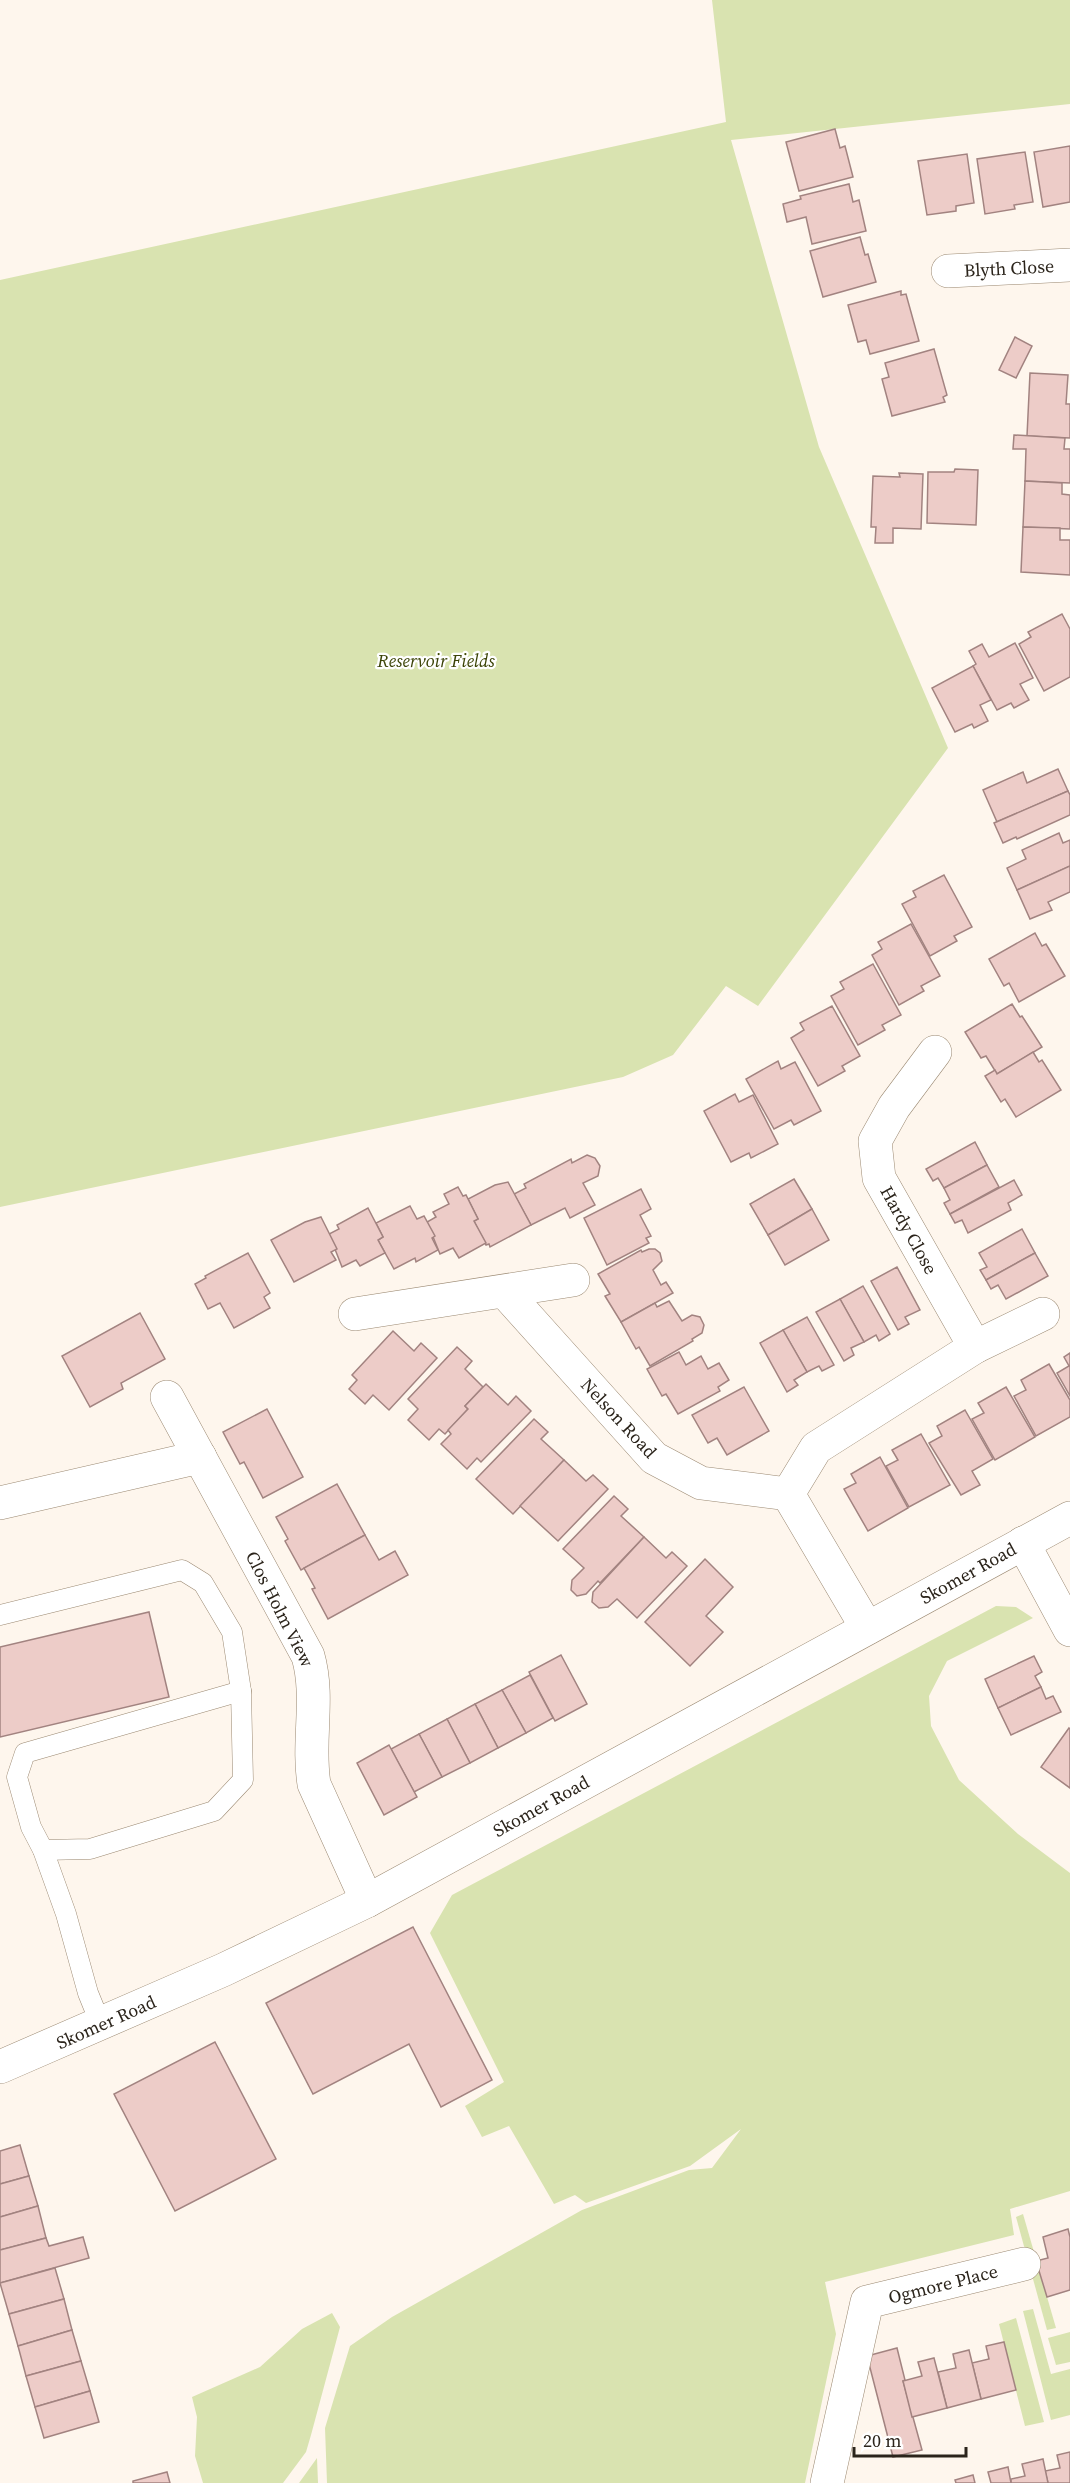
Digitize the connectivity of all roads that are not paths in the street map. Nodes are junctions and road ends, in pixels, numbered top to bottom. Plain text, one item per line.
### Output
1 (1070, 265) edge
2 (948, 271) dead end
3 (935, 1052) dead end
4 (573, 1280) dead end
5 (505, 1292) junction
6 (355, 1314) dead end
7 (1042, 1314) dead end
8 (975, 1347) junction
9 (167, 1397) dead end
10 (200, 1456) junction
11 (788, 1494) junction
12 (0, 1503) edge
13 (1070, 1518) edge
14 (1023, 1543) junction
15 (0, 1615) edge
16 (867, 1628) junction
17 (1070, 1630) edge
18 (241, 1691) junction
19 (43, 1850) junction
20 (367, 1900) junction
21 (101, 2025) junction
22 (0, 2067) edge
23 (1024, 2264) dead end
24 (827, 2483) edge

1 - 2 street, Blyth Close
3 - 8 street, Hardy Close
4 - 5 street
5 - 6 street
5 - 11 street, Nelson Road
7 - 8 street
8 - 11 street
9 - 10 street, Clos Holm View
10 - 12 street
10 - 20 street, Clos Holm View
11 - 16 street
13 - 14 street, Skomer Road
14 - 16 street, Skomer Road
14 - 17 street
15 - 18 lane
16 - 20 street, Skomer Road
18 - 19 lane
18 - 19 lane
19 - 21 lane
20 - 21 street, Skomer Road
21 - 22 street, Skomer Road
23 - 24 street, Ogmore Place

